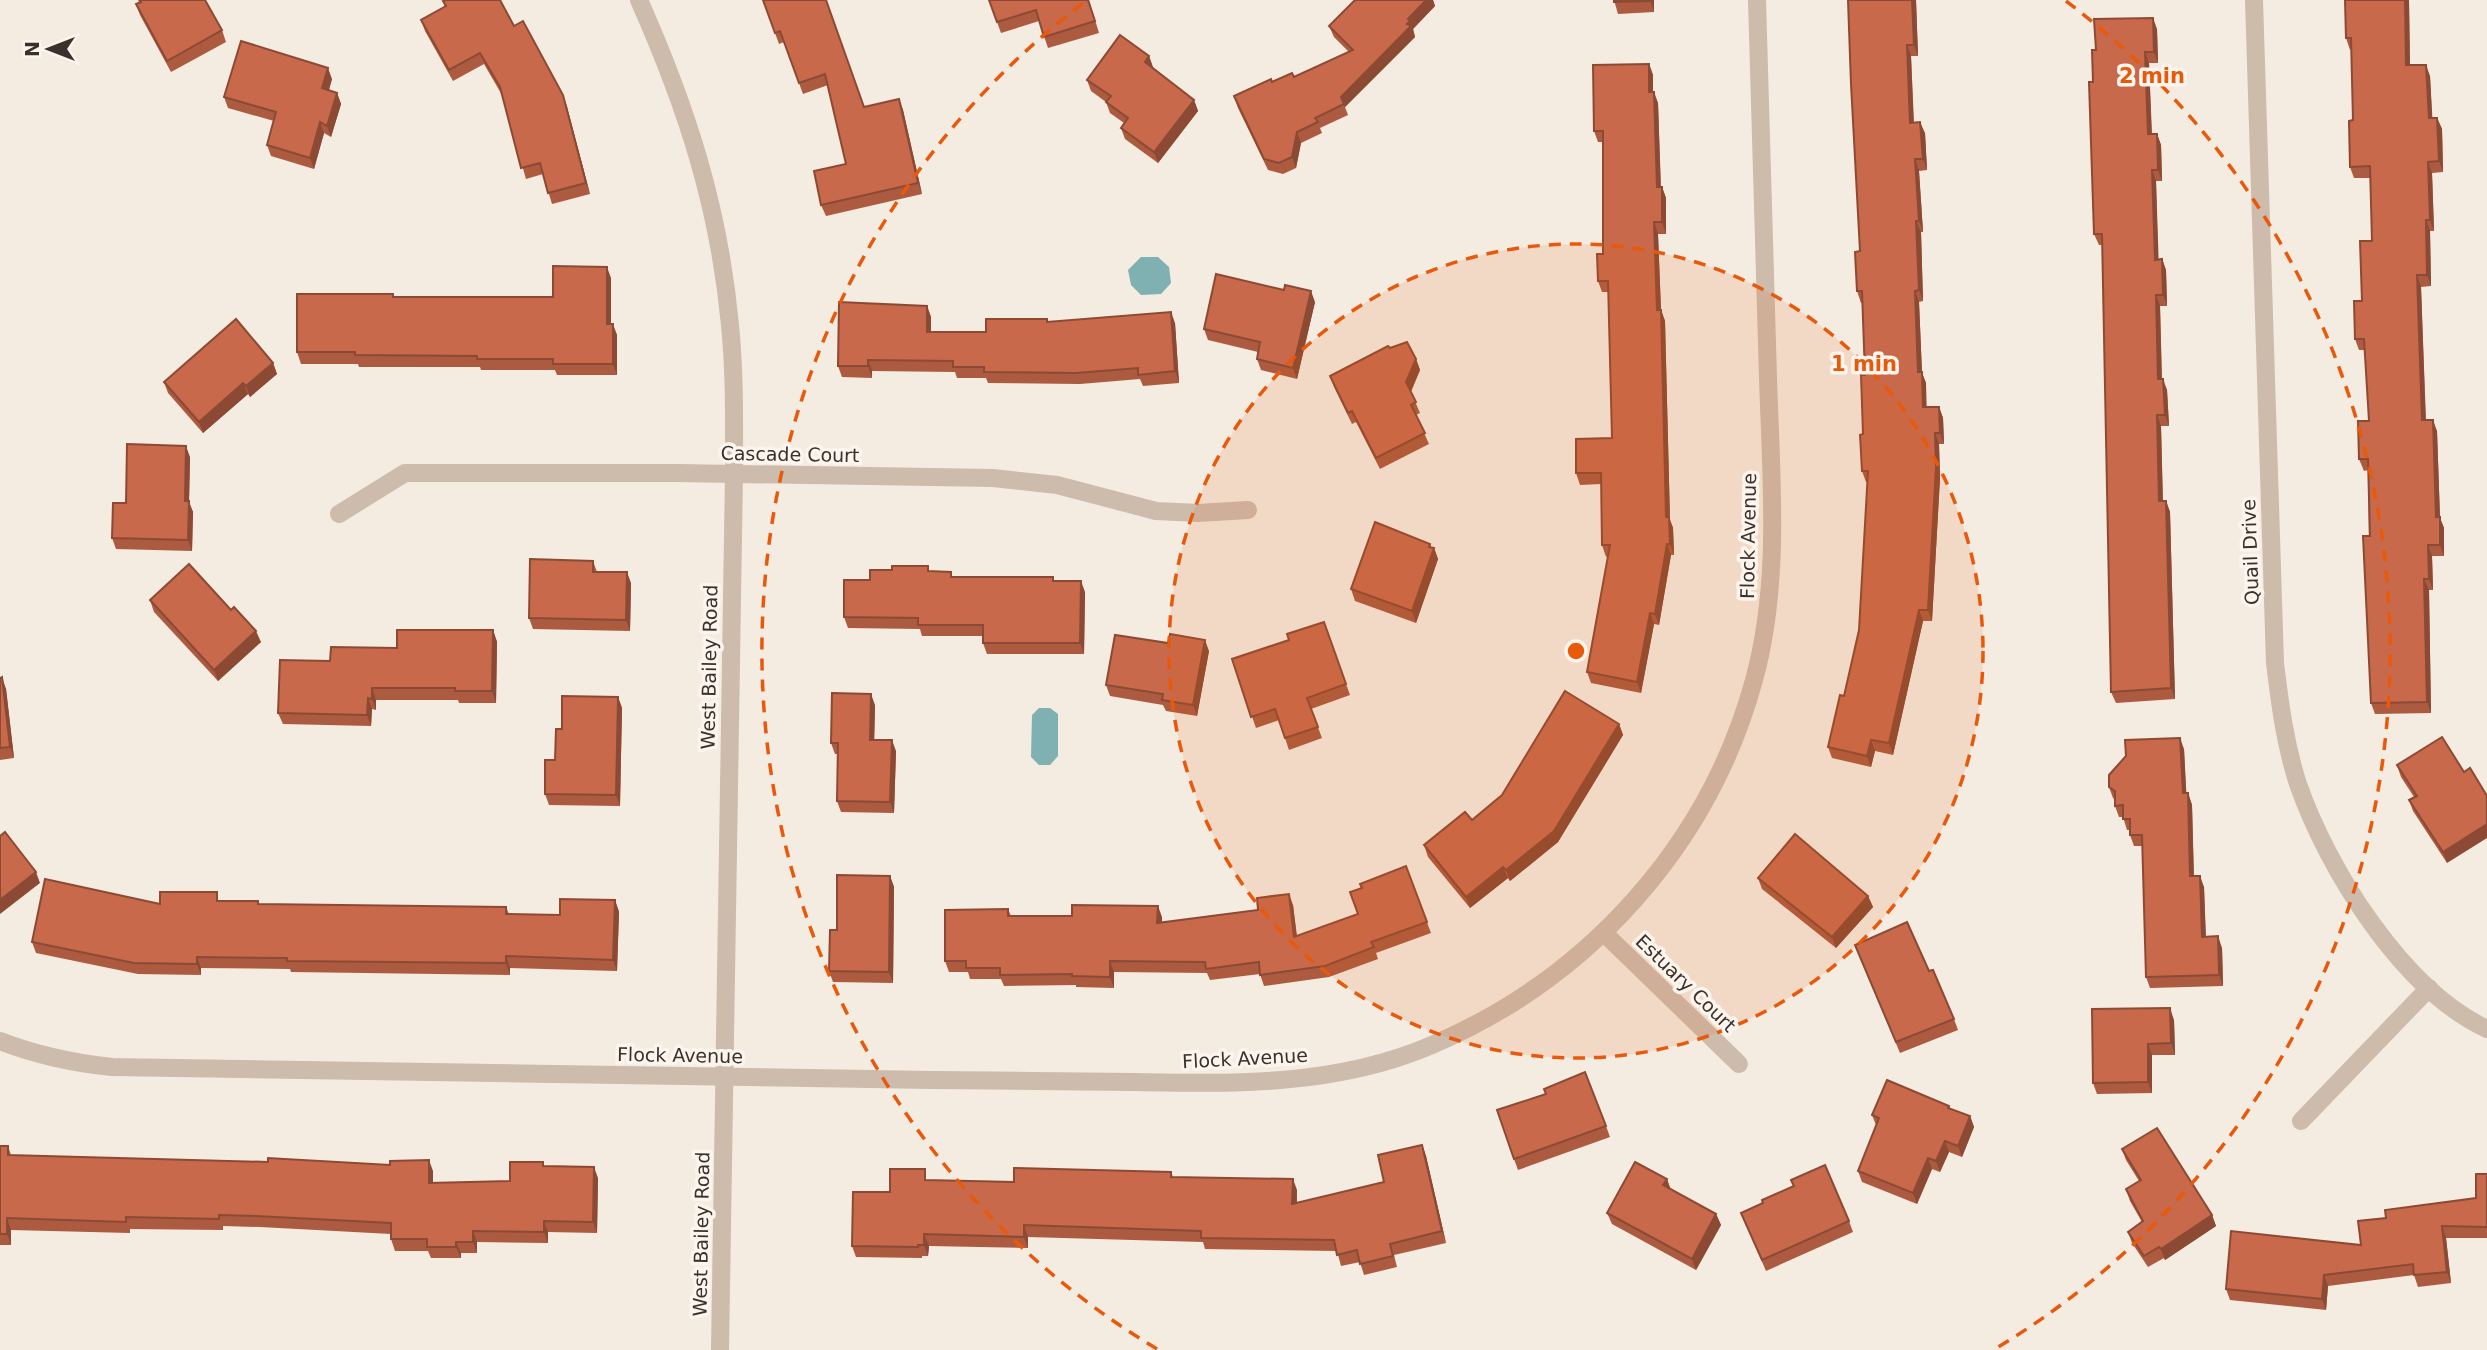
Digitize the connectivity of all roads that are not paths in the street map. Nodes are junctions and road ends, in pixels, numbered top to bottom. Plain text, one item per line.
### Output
1 (639, 0) edge
2 (1757, 0) edge
3 (2254, 0) edge
4 (734, 474) junction
5 (1248, 510) dead end
6 (339, 514) dead end
7 (1604, 933) junction
8 (2429, 988) junction
9 (2487, 1029) edge
10 (0, 1041) edge
11 (1739, 1063) dead end
12 (724, 1077) junction
13 (2301, 1121) dead end
14 (720, 1350) edge

1 - 4 street, West Bailey Road
2 - 7 street, Flock Avenue
3 - 8 street, Quail Drive
4 - 5 street, Cascade Court
4 - 6 street, Cascade Court
4 - 12 street, West Bailey Road
7 - 11 street, Estuary Court
7 - 12 street, Flock Avenue
8 - 9 street, Quail Drive
8 - 13 street
10 - 12 street, Flock Avenue
12 - 14 street, West Bailey Road

